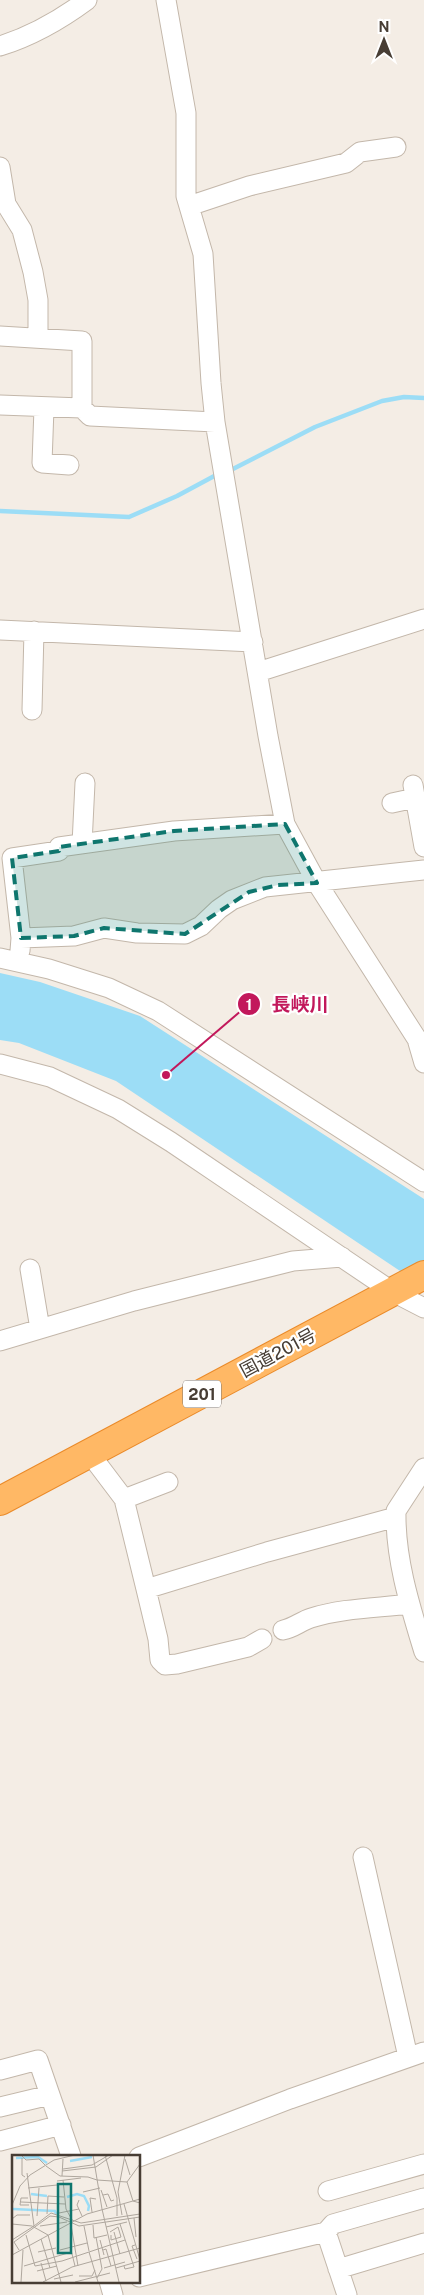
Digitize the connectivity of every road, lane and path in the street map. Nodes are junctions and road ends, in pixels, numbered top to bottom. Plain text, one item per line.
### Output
1 (87, 0) edge
2 (166, 0) edge
3 (0, 46) edge
4 (396, 147) dead end
5 (0, 167) edge
6 (189, 206) junction
7 (0, 336) edge
8 (38, 338) junction
9 (0, 405) edge
10 (44, 408) junction
11 (82, 408) junction
12 (216, 422) junction
13 (69, 464) dead end
14 (424, 618) edge
15 (0, 630) edge
16 (34, 632) junction
17 (252, 642) junction
18 (258, 672) junction
19 (32, 710) dead end
20 (85, 783) dead end
21 (392, 803) dead end
22 (285, 824) junction
23 (82, 844) junction
24 (424, 848) edge
25 (424, 870) edge
26 (317, 883) junction
27 (21, 938) junction
28 (0, 958) edge
29 (19, 962) junction
30 (424, 1063) edge
31 (0, 1064) edge
32 (424, 1182) edge
33 (342, 1257) junction
34 (30, 1269) dead end
35 (407, 1285) edge
36 (424, 1308) edge
37 (40, 1329) junction
38 (0, 1341) edge
39 (90, 1454) junction
40 (424, 1468) edge
41 (168, 1482) dead end
42 (124, 1499) junction
43 (0, 1501) edge
44 (396, 1517) junction
45 (146, 1589) junction
46 (410, 1604) junction
47 (283, 1630) dead end
48 (262, 1639) dead end
49 (424, 1652) edge
50 (363, 1857) dead end
51 (416, 2055) edge
52 (0, 2070) edge
53 (50, 2095) junction
54 (0, 2107) edge
55 (61, 2125) junction
56 (0, 2141) edge
57 (71, 2155) edge
58 (140, 2156) edge
59 (424, 2164) edge
60 (328, 2191) dead end
61 (424, 2198) edge
62 (326, 2232) junction
63 (424, 2243) edge
64 (338, 2269) junction
65 (140, 2277) edge
66 (342, 2294) edge

1 - 3 street
2 - 6 street
4 - 6 street
5 - 8 street
6 - 12 street
7 - 8 street
8 - 11 street
9 - 10 street
10 - 11 street
10 - 13 street
11 - 12 street
12 - 17 street
14 - 18 street
15 - 16 street
16 - 17 street
16 - 19 street
17 - 18 street
18 - 22 street
20 - 23 street
21 - 24 street
22 - 23 street
22 - 26 street
23 - 27 street
25 - 26 street
26 - 27 street
26 - 30 street
27 - 29 street
28 - 29 street
29 - 32 street
31 - 33 street
33 - 35 street
33 - 37 street
34 - 37 street
35 - 36 street
35 - 39 highway, 国道201号 / 201
37 - 38 street
39 - 42 street
39 - 43 highway, 国道201号 / 201
40 - 44 street
41 - 42 street
42 - 45 street
44 - 45 street
44 - 46 street
45 - 48 street
46 - 47 street
46 - 49 street
50 - 51 street
51 - 58 street
52 - 53 street
53 - 54 street
53 - 55 street
55 - 56 street
55 - 57 street
59 - 60 street
61 - 62 street
62 - 64 street
62 - 65 street
63 - 64 street
64 - 66 street

